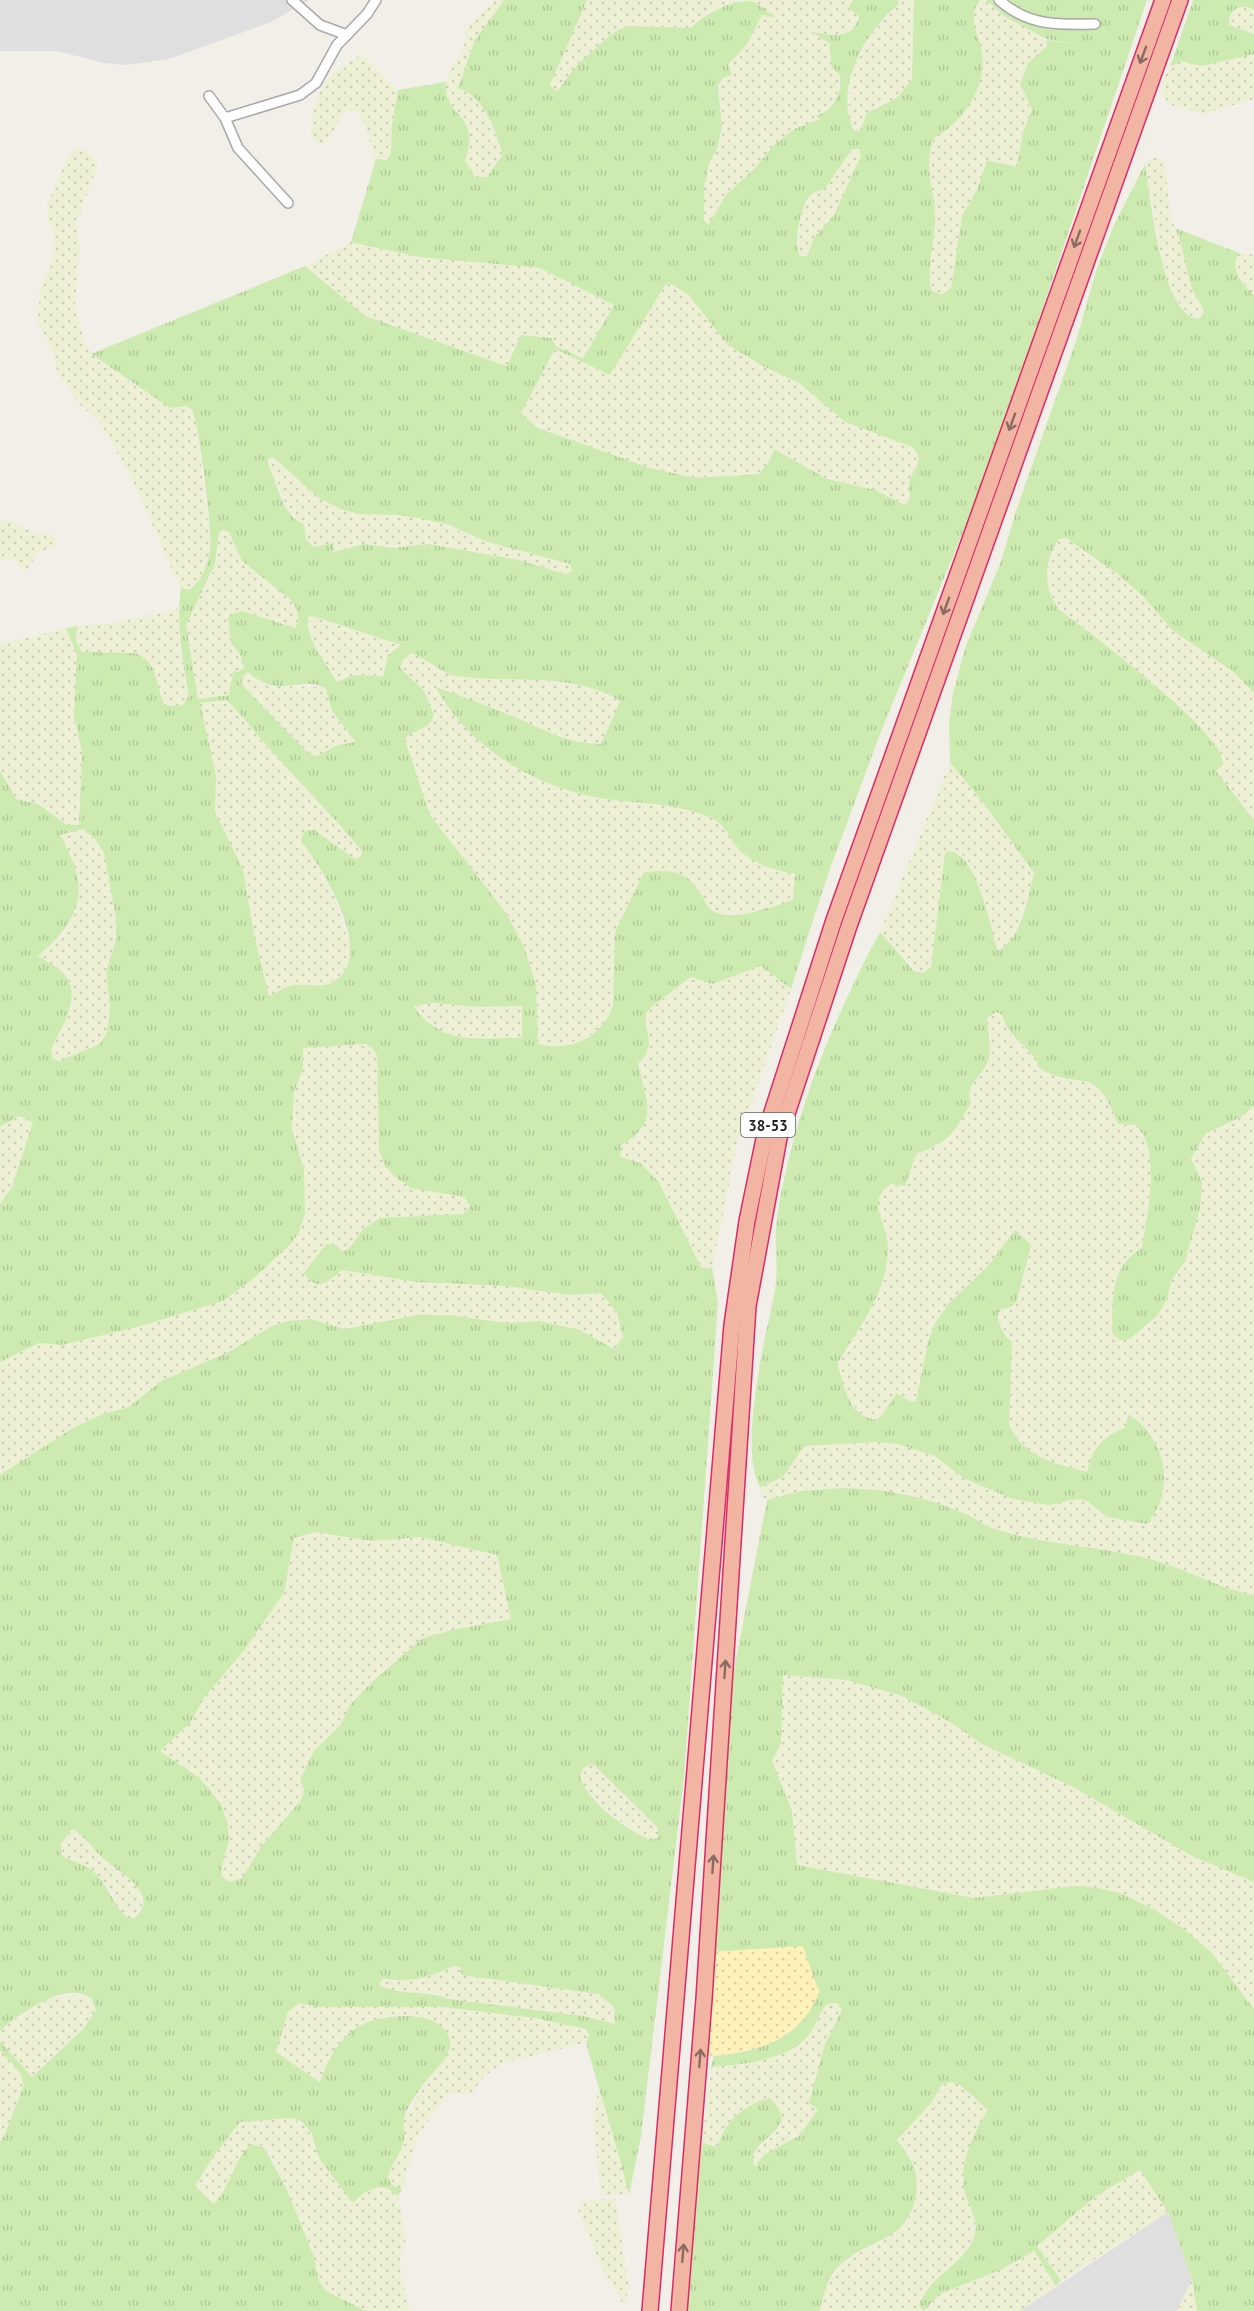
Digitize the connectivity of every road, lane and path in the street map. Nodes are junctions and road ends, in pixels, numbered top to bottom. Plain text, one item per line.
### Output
1 (292, 0) edge
2 (376, 0) edge
3 (999, 0) edge
4 (1163, 0) edge
5 (1180, 0) edge
6 (1095, 24) dead end
7 (346, 35) junction
8 (209, 96) dead end
9 (225, 118) junction
10 (288, 203) dead end
11 (650, 2311) edge
12 (679, 2311) edge

1 - 7 street
2 - 7 street
3 - 6 street
4 -> 11 highway, 38-53
12 -> 5 highway, 38-53
7 - 9 street
8 - 9 street
9 - 10 street

